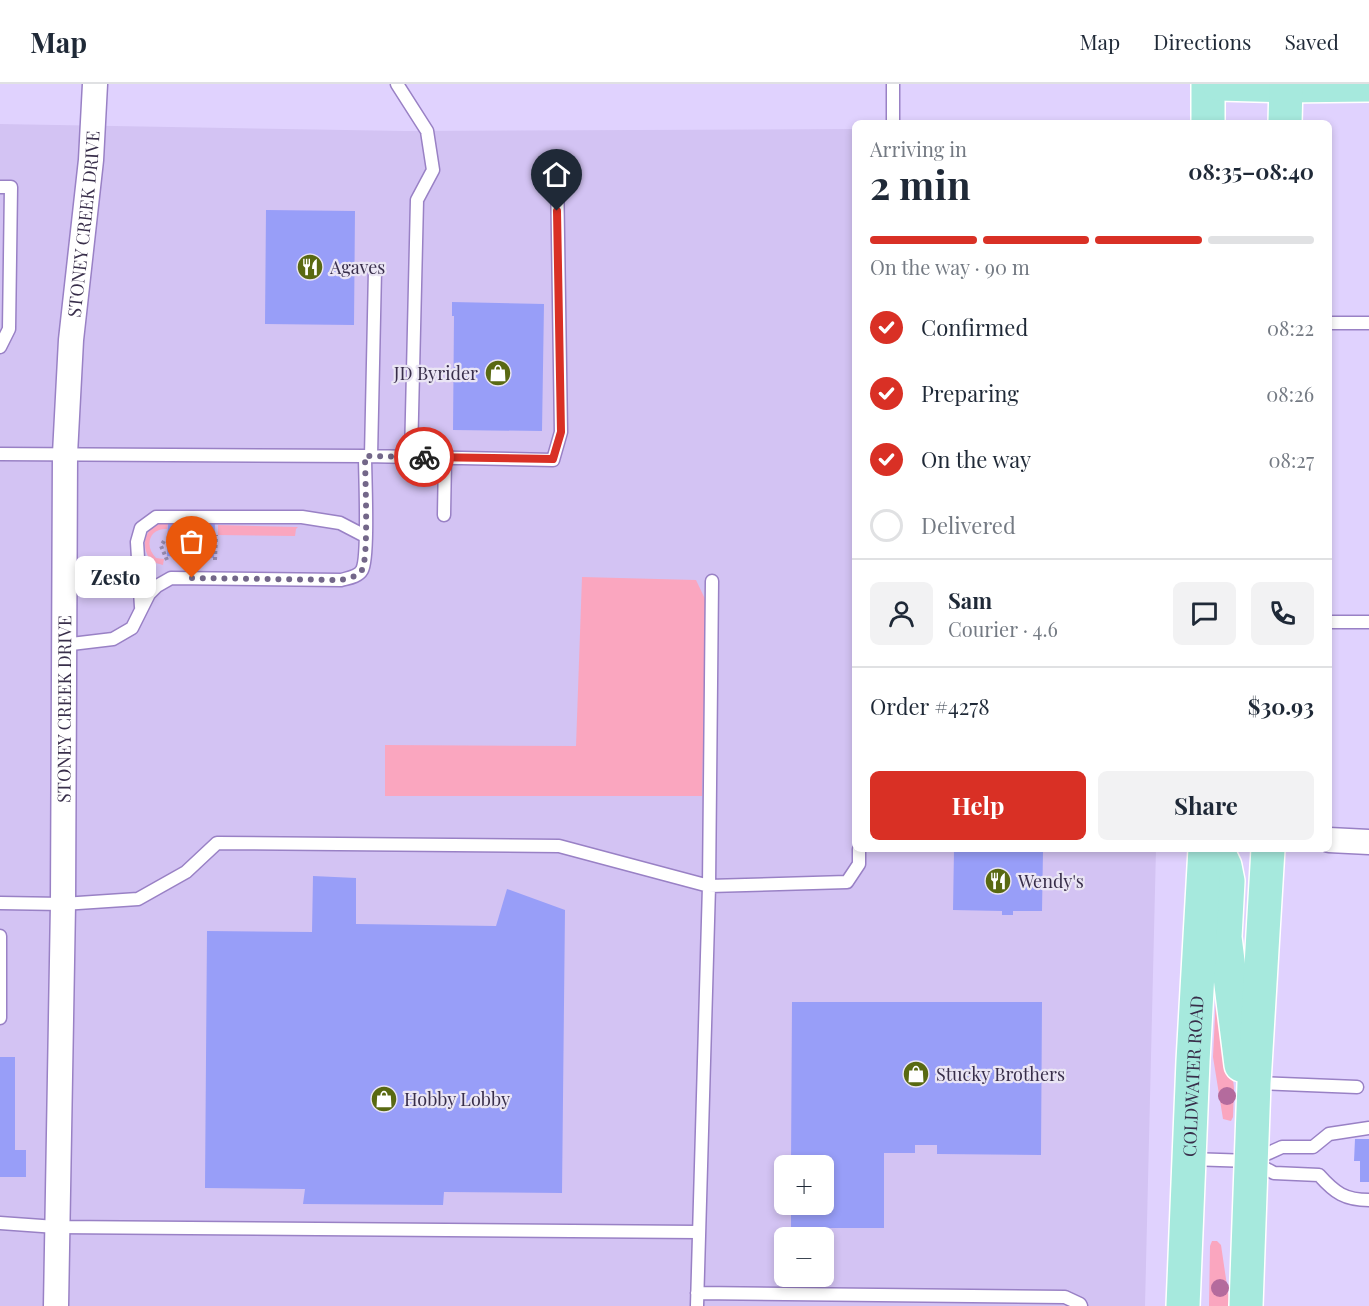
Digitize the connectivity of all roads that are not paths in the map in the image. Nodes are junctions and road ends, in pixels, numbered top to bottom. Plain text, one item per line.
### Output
1 (95, 84) edge
2 (397, 84) edge
3 (894, 84) edge
4 (1208, 84) edge
5 (1219, 84) edge
6 (1286, 85) edge
7 (1369, 85) edge
8 (893, 120) edge
9 (1208, 120) edge
10 (1286, 120) edge
11 (557, 171) dead end
12 (0, 187) edge
13 (375, 270) dead end
14 (1332, 323) edge
15 (1369, 323) edge
16 (0, 347) edge
17 (0, 454) edge
18 (65, 454) junction
19 (368, 456) junction
20 (411, 457) junction
21 (445, 458) junction
22 (444, 515) dead end
23 (365, 536) junction
24 (712, 581) dead end
25 (142, 611) junction
26 (1332, 622) edge
27 (1369, 622) edge
28 (63, 645) junction
29 (1332, 840) edge
30 (1369, 842) edge
31 (859, 852) edge
32 (1206, 852) edge
33 (1218, 852) edge
34 (1268, 852) edge
35 (709, 886) junction
36 (0, 903) edge
37 (63, 904) junction
38 (0, 936) edge
39 (0, 1018) edge
40 (1254, 1083) junction
41 (1357, 1087) dead end
42 (1369, 1128) edge
43 (1189, 1159) junction
44 (1251, 1161) junction
45 (1369, 1200) edge
46 (0, 1224) edge
47 (56, 1227) junction
48 (698, 1232) junction
49 (697, 1293) junction
50 (56, 1306) edge
51 (697, 1306) edge
52 (1081, 1306) edge
53 (1183, 1306) edge
54 (1246, 1306) edge

1 - 18 street, STONEY CREEK DRIVE
2 - 20 lane
3 - 8 lane
4 - 9 main road
5 - 6 main road
6 - 7 main road
6 - 10 main road
11 - 21 lane
12 - 16 lane
13 - 19 lane
14 - 15 lane
17 - 18 lane
18 - 19 lane
18 - 28 street, STONEY CREEK DRIVE
19 - 20 lane
19 - 23 lane
20 - 21 lane
21 - 22 lane
23 - 25 lane
23 - 25 lane
24 - 35 lane
25 - 28 lane
26 - 27 lane
28 - 37 street, STONEY CREEK DRIVE
29 - 30 street
31 - 35 lane
32 - 43 main road, COLDWATER ROAD
33 - 40 main road
34 - 40 main road
35 - 37 lane
35 - 48 lane
36 - 37 lane
37 - 47 street, STONEY CREEK DRIVE
38 - 39 lane
40 - 41 lane
40 - 44 main road
42 - 44 lane
43 - 44 lane
43 - 53 main road, COLDWATER ROAD
44 - 45 lane
44 - 54 main road
46 - 47 lane
47 - 48 lane
47 - 50 street, STONEY CREEK DRIVE
48 - 49 lane
49 - 51 lane
49 - 52 lane

